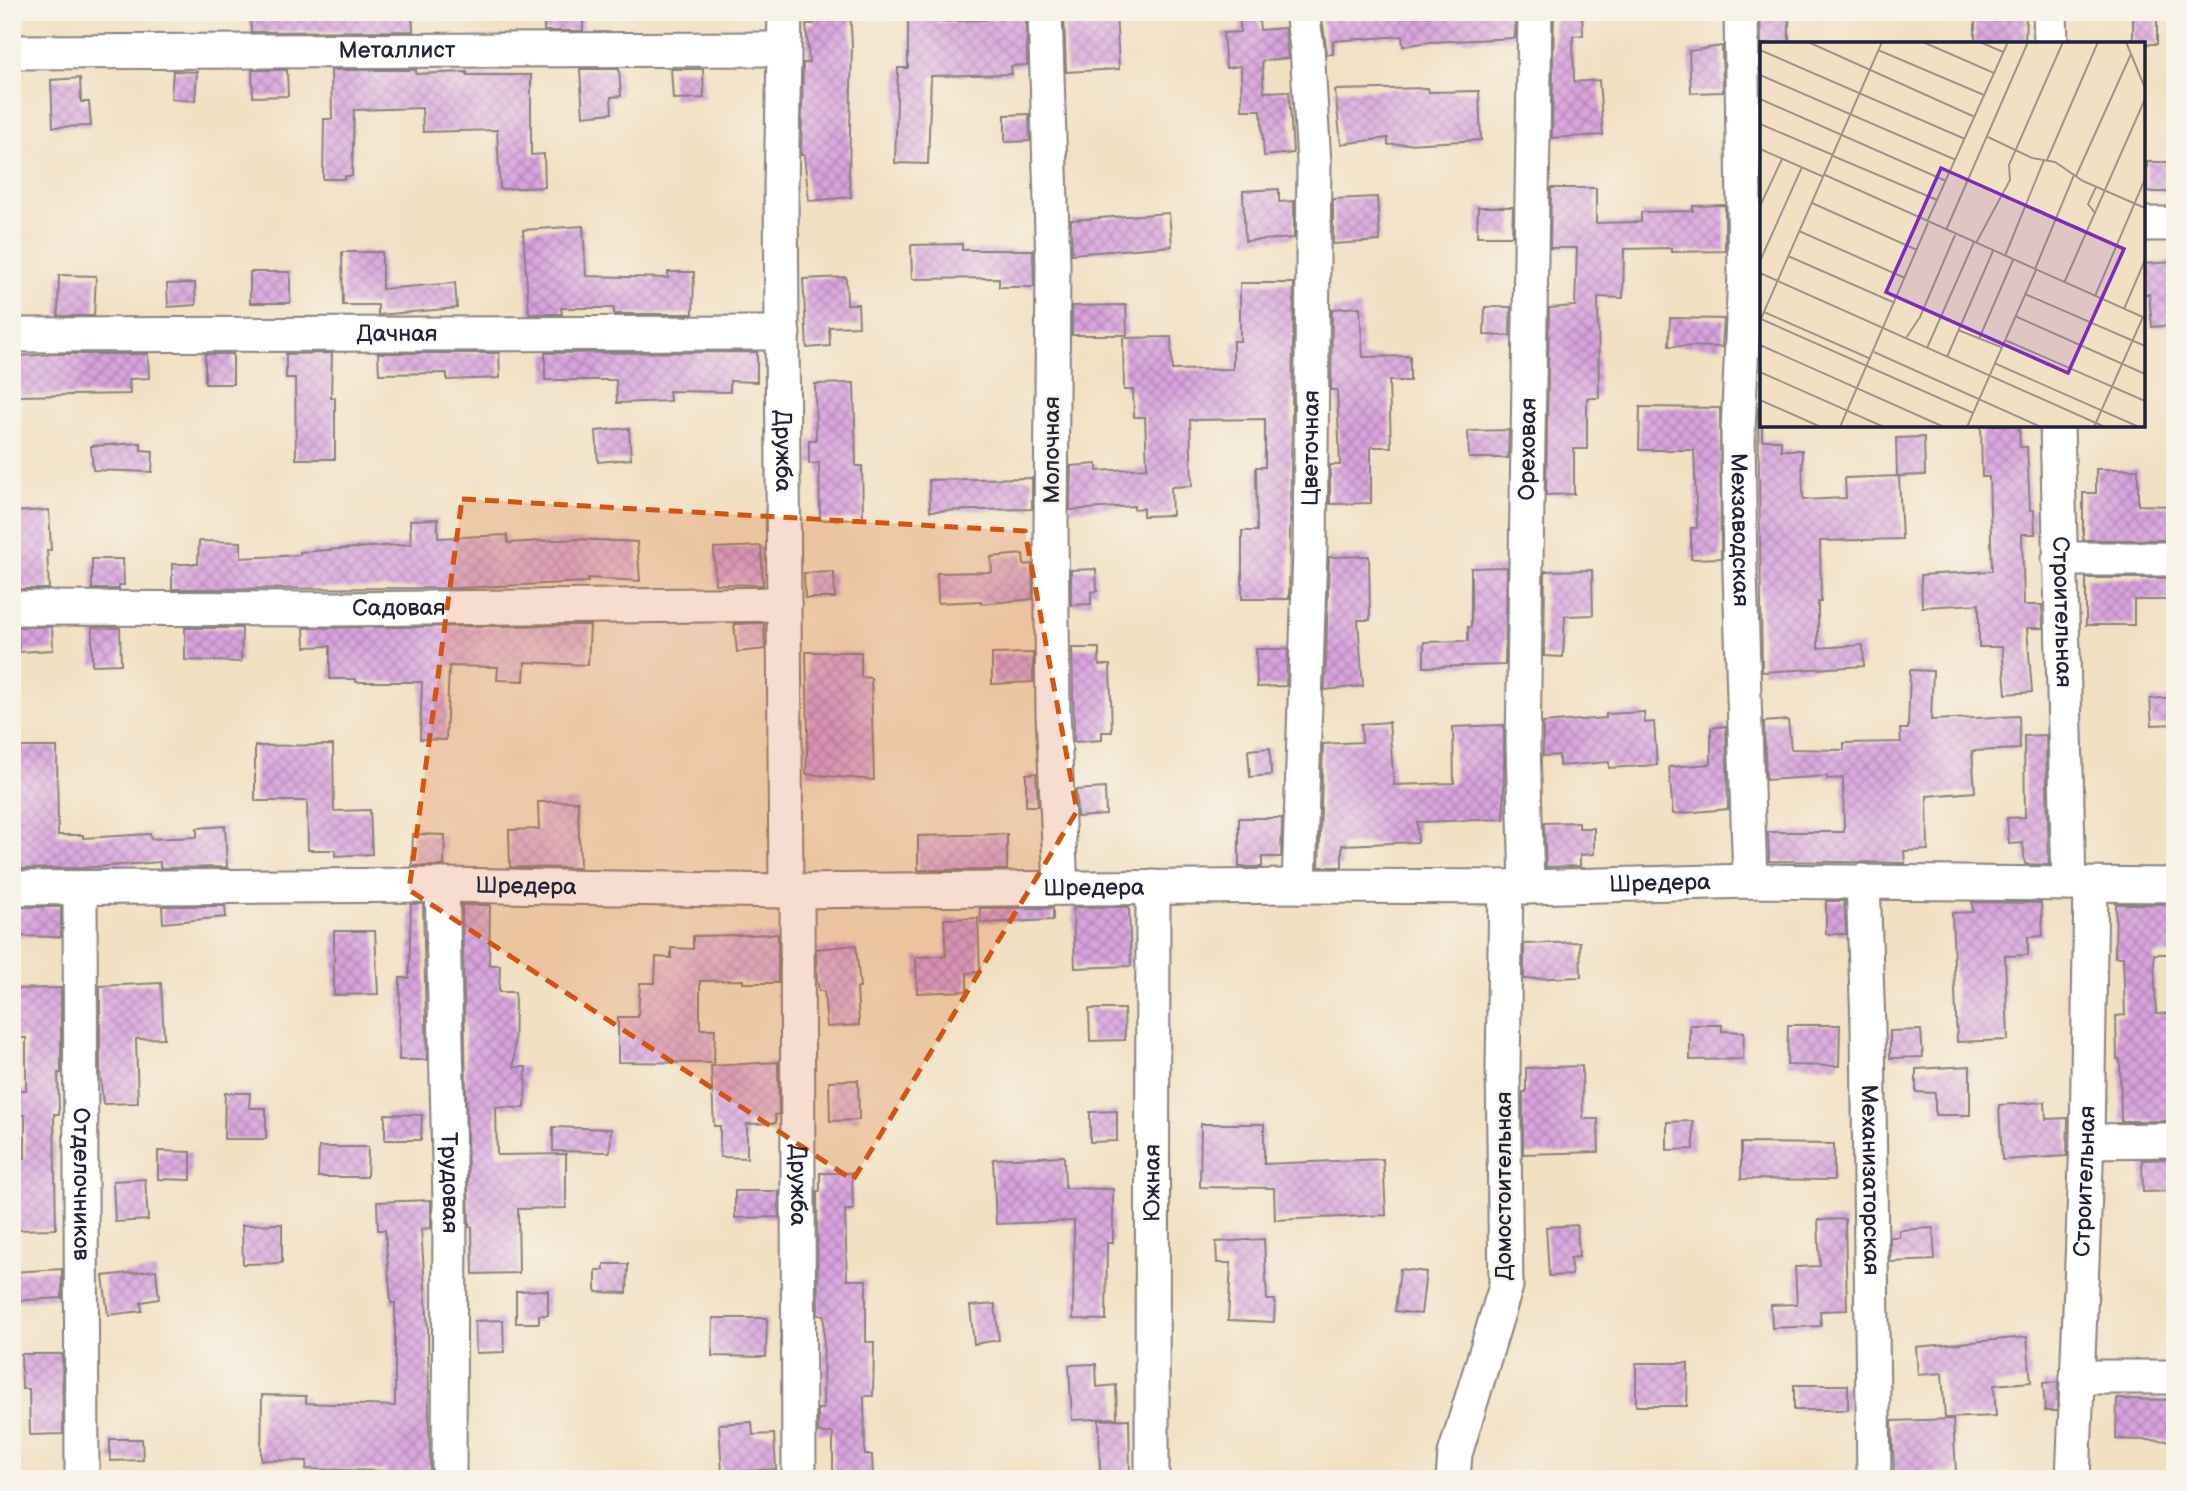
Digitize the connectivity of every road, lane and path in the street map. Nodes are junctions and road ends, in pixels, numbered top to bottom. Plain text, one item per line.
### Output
1 (785, 12) edge
2 (1045, 12) edge
3 (1302, 12) edge
4 (1535, 12) edge
5 (1741, 12) edge
6 (2050, 12) edge
7 (2051, 42) edge
8 (783, 49) junction
9 (12, 52) edge
10 (2145, 224) edge
11 (2175, 224) edge
12 (783, 333) junction
13 (12, 335) edge
14 (2057, 427) edge
15 (2059, 559) junction
16 (2175, 559) edge
17 (784, 604) junction
18 (12, 608) edge
19 (1750, 881) junction
20 (1863, 881) junction
21 (2080, 884) junction
22 (442, 885) junction
23 (2175, 885) edge
24 (1299, 886) junction
25 (1153, 887) junction
26 (1516, 887) junction
27 (12, 888) edge
28 (80, 888) junction
29 (1061, 888) junction
30 (792, 891) junction
31 (2175, 1140) edge
32 (2087, 1141) junction
33 (2077, 1377) junction
34 (2175, 1377) edge
35 (82, 1479) edge
36 (449, 1479) edge
37 (799, 1479) edge
38 (1152, 1479) edge
39 (1453, 1479) edge
40 (1874, 1479) edge
41 (2073, 1479) edge

1 - 8 street, Дружба
2 - 29 street, Молочная
3 - 24 street, Цветочная
4 - 26 street, Ореховая
5 - 19 street, Мехзаводская
6 - 7 street
8 - 9 street, Металлист
8 - 12 street, Дружба
10 - 11 street
12 - 13 street, Дачная
12 - 17 street, Дружба
14 - 15 street, Строительная
15 - 16 street
15 - 21 street, Строительная
17 - 18 street, Садовая
17 - 30 street, Дружба
19 - 20 street, Шредера
19 - 26 street, Шредера
20 - 21 street, Шредера
20 - 40 street, Механизаторская
21 - 23 street, Шредера
21 - 32 street, Строительная
22 - 28 street, Шредера
22 - 30 street, Шредера
22 - 36 street, Трудовая
24 - 25 street, Шредера
24 - 26 street, Шредера
25 - 29 street, Шредера
25 - 38 street, Южная
26 - 39 street, Домостоительная
27 - 28 street, Шредера
28 - 35 street, Отделочников
29 - 30 street, Шредера
30 - 37 street, Дружба
31 - 32 street
32 - 33 street, Строительная
33 - 34 street
33 - 41 street, Строительная

